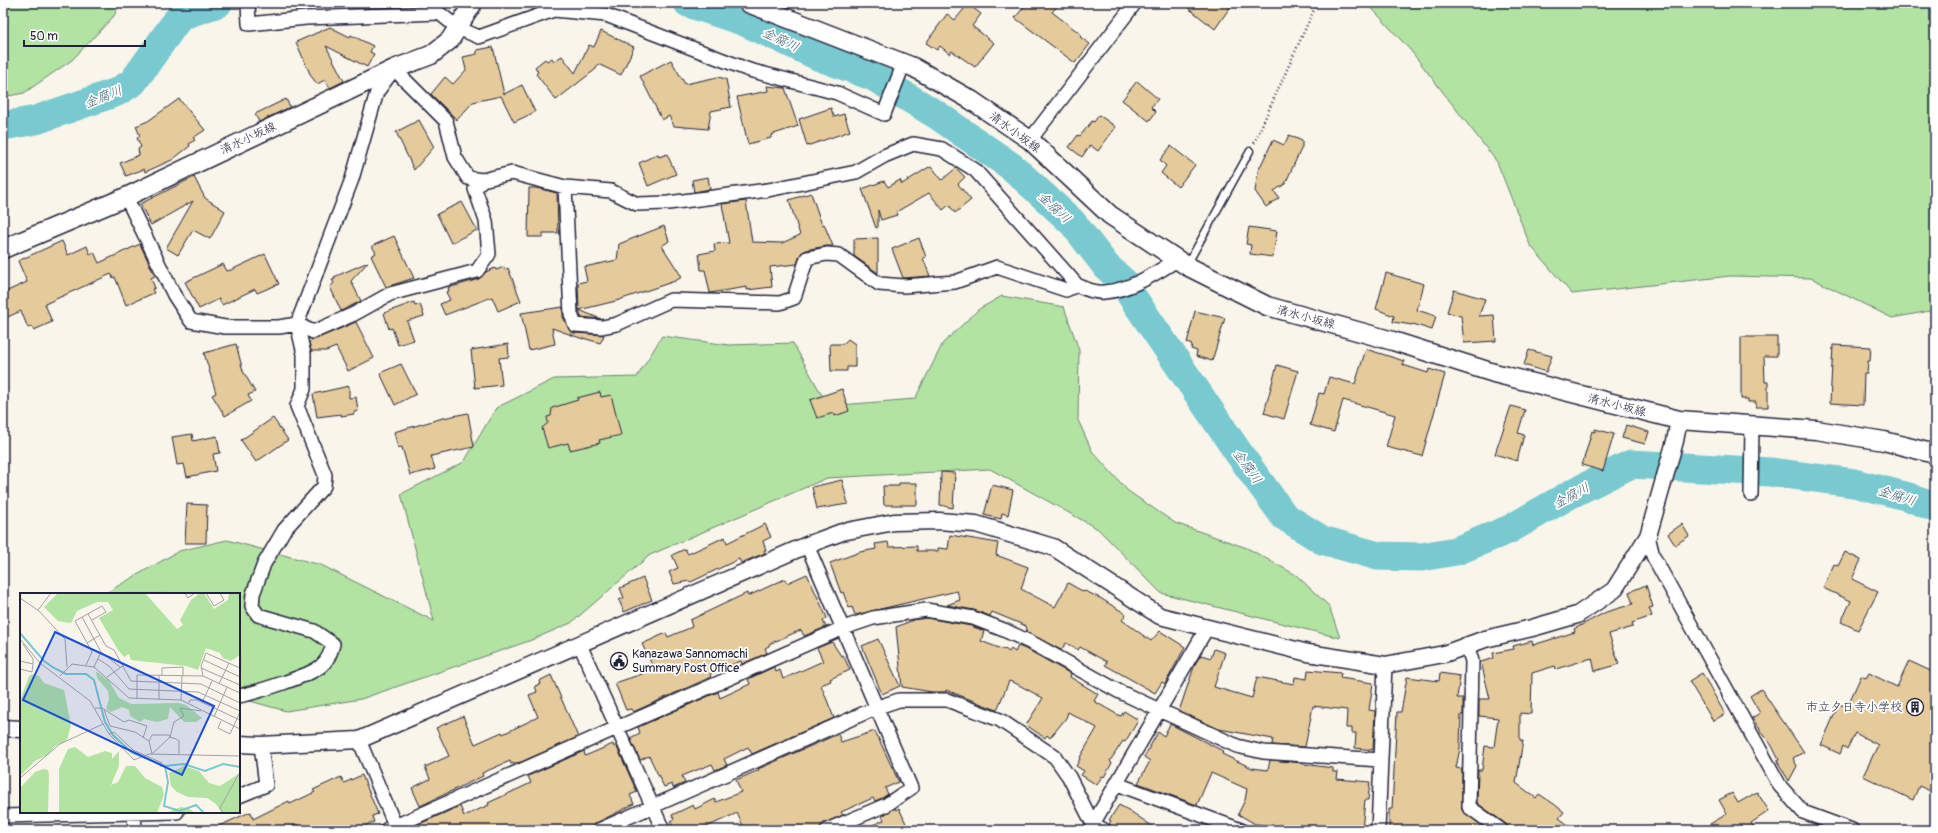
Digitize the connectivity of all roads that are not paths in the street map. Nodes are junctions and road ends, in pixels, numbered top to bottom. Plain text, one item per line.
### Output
1 (248, 3) edge
2 (748, 3) edge
3 (1135, 3) edge
4 (465, 16) edge
5 (908, 68) junction
6 (394, 69) junction
7 (1030, 140) junction
8 (1250, 151) road end
9 (482, 180) junction
10 (566, 187) junction
11 (126, 197) junction
12 (3, 249) edge
13 (1182, 263) junction
14 (1077, 285) junction
15 (297, 324) junction
16 (1679, 420) junction
17 (1751, 434) junction
18 (1935, 454) edge
19 (1751, 495) dead end
20 (1648, 536) junction
21 (807, 545) junction
22 (843, 628) junction
23 (1207, 628) junction
24 (580, 644) junction
25 (1467, 645) junction
26 (1385, 665) junction
27 (240, 696) edge
28 (878, 707) junction
29 (1159, 710) junction
30 (617, 727) junction
31 (3, 728) edge
32 (20, 729) edge
33 (359, 740) junction
34 (240, 744) edge
35 (261, 745) junction
36 (1380, 760) junction
37 (1117, 784) junction
38 (240, 796) edge
39 (652, 806) junction
40 (156, 813) edge
41 (134, 814) junction
42 (3, 816) edge
43 (1099, 827) edge
44 (393, 829) edge
45 (134, 830) edge
46 (599, 830) edge
47 (663, 830) edge
48 (827, 830) edge
49 (1241, 830) edge
50 (1378, 830) edge
51 (1501, 830) edge
52 (1852, 830) edge

1 - 4 street
2 - 5 main road, 清水小坂線
3 - 7 street
4 - 5 street
4 - 6 main road, 清水小坂線
5 - 7 main road, 清水小坂線
6 - 9 street
6 - 11 main road, 清水小坂線
6 - 15 street
7 - 13 main road, 清水小坂線
8 - 13 lane
9 - 10 street
9 - 15 street
10 - 14 street
10 - 14 street
11 - 12 main road, 清水小坂線
11 - 15 street
13 - 14 street
13 - 16 main road, 清水小坂線
15 - 27 street
16 - 17 main road, 清水小坂線
16 - 20 street
17 - 18 main road, 清水小坂線
17 - 19 street
20 - 25 street
20 - 52 street
21 - 22 street
21 - 23 street
21 - 24 street
22 - 28 street
22 - 29 street
22 - 30 street
23 - 26 street
23 - 29 street
24 - 30 street
24 - 33 street
25 - 26 street
25 - 51 street
26 - 36 street
28 - 39 street
28 - 43 street
28 - 48 street
29 - 36 street
29 - 37 street
30 - 39 street
30 - 44 street
31 - 32 street
33 - 35 street
33 - 44 street
34 - 35 street
35 - 38 street
36 - 50 street
37 - 43 street
37 - 49 street
39 - 46 street
39 - 47 street
40 - 41 street
41 - 42 street
41 - 45 street

